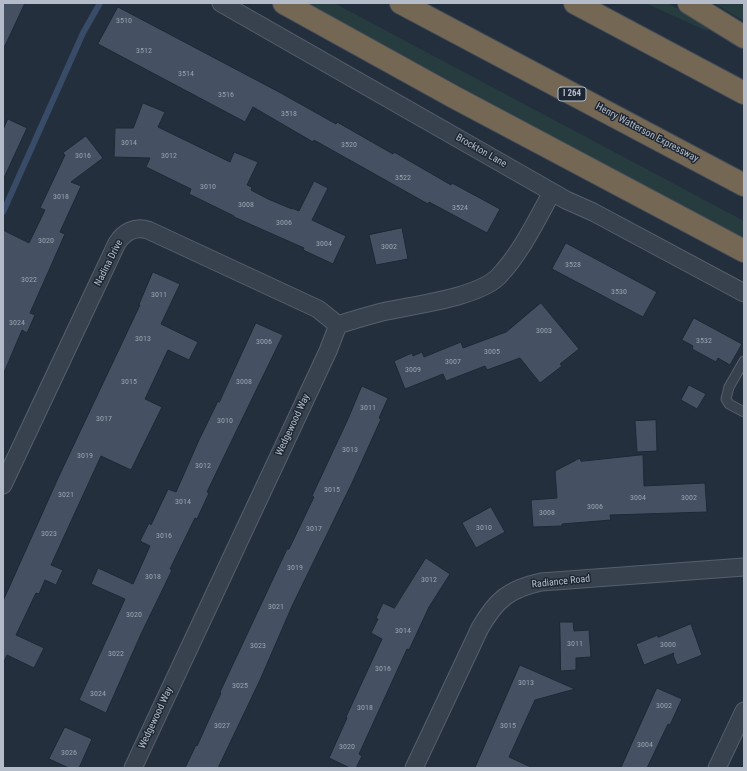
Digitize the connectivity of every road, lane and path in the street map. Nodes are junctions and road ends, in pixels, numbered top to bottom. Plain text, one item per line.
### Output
1 (221, 3) edge
2 (284, 3) edge
3 (401, 3) edge
4 (575, 3) edge
5 (689, 3) edge
6 (744, 37) edge
7 (744, 93) edge
8 (744, 185) edge
9 (552, 192) junction
10 (744, 251) edge
11 (744, 293) edge
12 (338, 325) junction
13 (744, 361) edge
14 (744, 412) edge
15 (3, 485) edge
16 (744, 567) edge
17 (744, 711) edge
18 (133, 768) edge
19 (414, 768) edge
20 (717, 768) edge

1 - 9 street, Brockton Lane
2 - 10 highway
3 - 8 highway, Henry Watterson Expressway / I 264
4 - 7 highway
5 - 6 highway
9 - 11 street, Brockton Lane
9 - 12 street
12 - 15 street, Nadina Drive
12 - 18 street, Wedgewood Way
13 - 14 lane
16 - 19 street, Radiance Road
17 - 20 street

